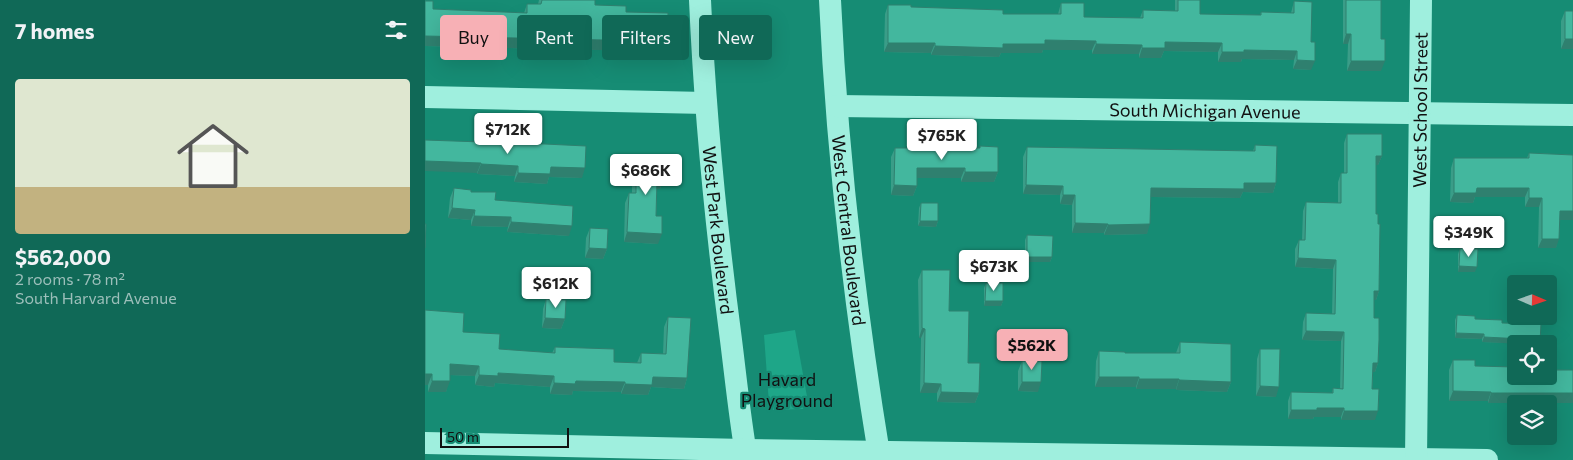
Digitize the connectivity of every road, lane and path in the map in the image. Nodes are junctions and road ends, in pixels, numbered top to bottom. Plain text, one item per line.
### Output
1 (700, 0) edge
2 (831, 0) edge
3 (1421, 0) edge
4 (425, 97) edge
5 (706, 104) junction
6 (837, 106) junction
7 (1420, 113) junction
8 (1573, 116) edge
9 (425, 443) edge
10 (746, 455) edge
11 (879, 455) edge
12 (1416, 460) edge
13 (1487, 460) edge

1 - 5 street, West Park Boulevard
2 - 6 street, West Central Boulevard
3 - 7 street, West School Street
4 - 5 street
5 - 10 street, West Park Boulevard
6 - 7 street, South Michigan Avenue
6 - 11 street, West Central Boulevard
7 - 8 street, South Michigan Avenue
7 - 12 street, West School Street
9 - 10 street
10 - 11 street
11 - 12 street
12 - 13 street

